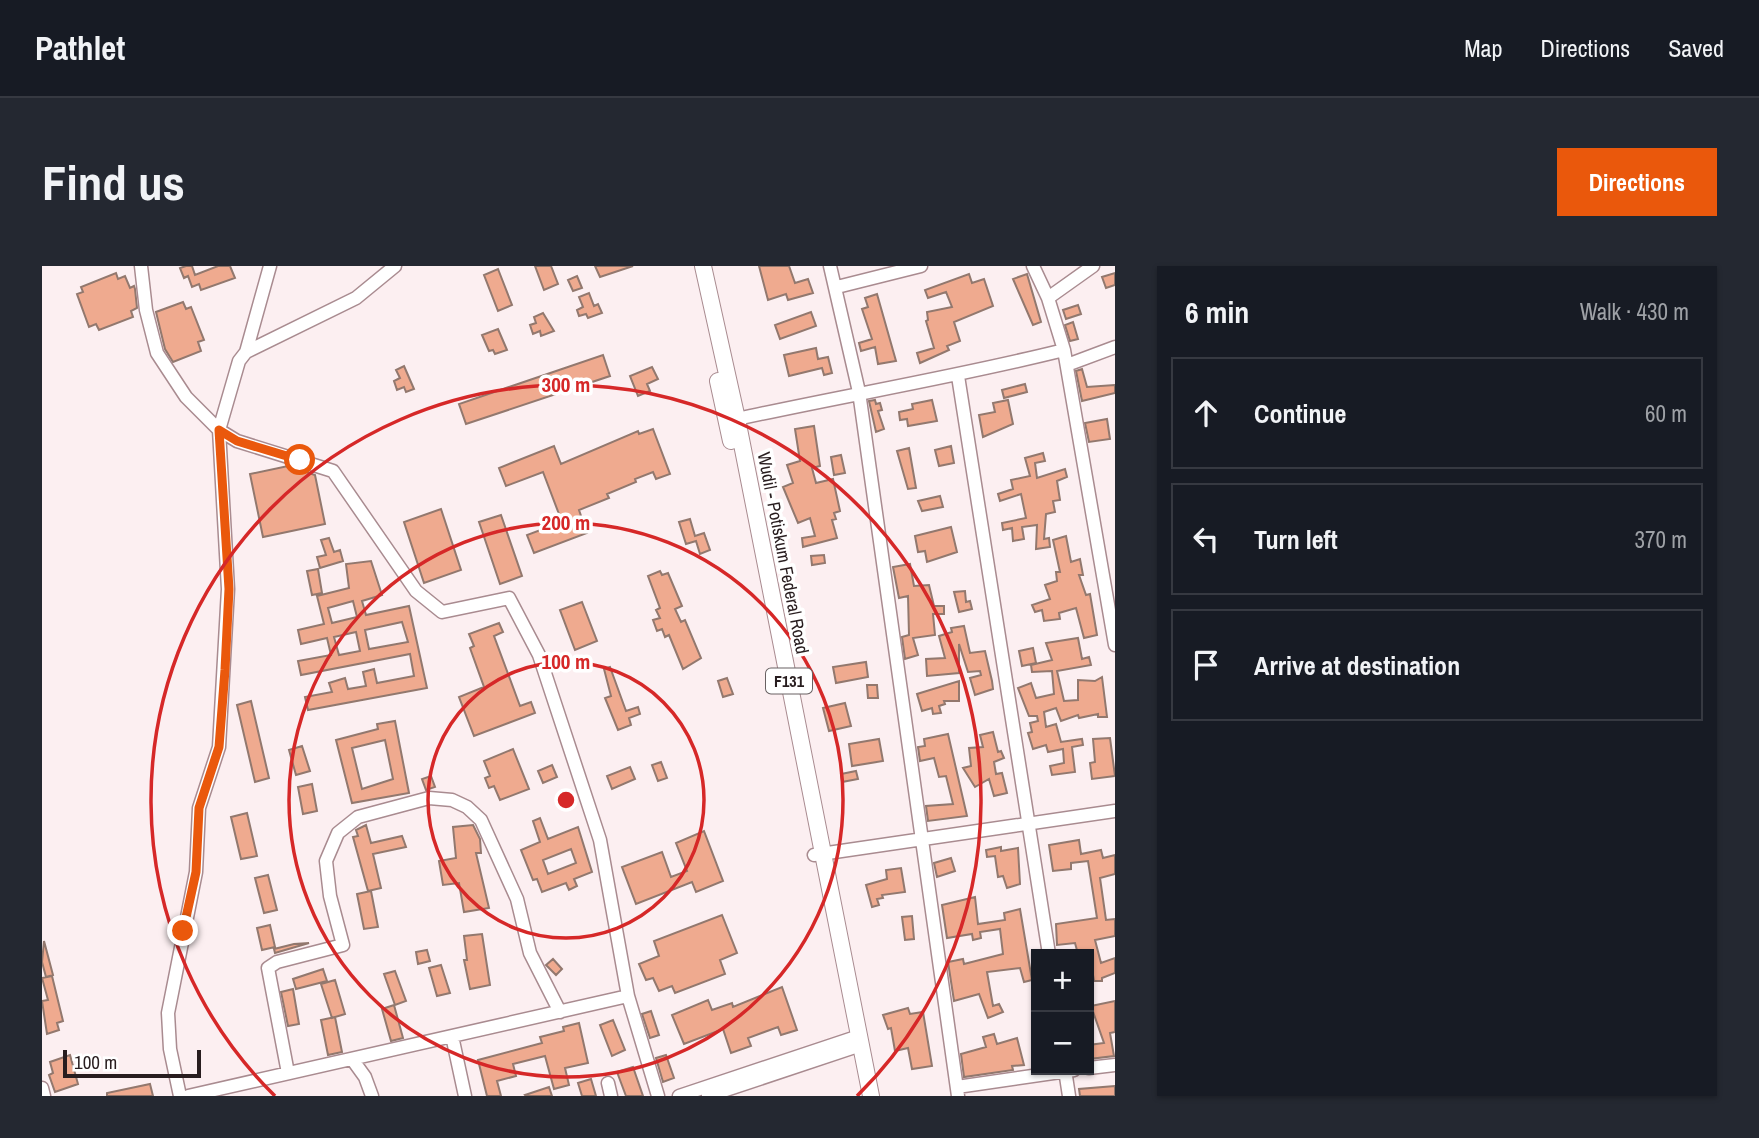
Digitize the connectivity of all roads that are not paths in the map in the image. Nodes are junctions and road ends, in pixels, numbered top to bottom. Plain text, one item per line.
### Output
1 (141, 266) edge
2 (270, 266) edge
3 (394, 266) edge
4 (692, 266) edge
5 (703, 266) edge
6 (831, 266) edge
7 (921, 266) edge
8 (1034, 266) edge
9 (1093, 266) edge
10 (837, 287) junction
11 (1048, 298) junction
12 (1115, 347) edge
13 (1064, 350) junction
14 (246, 352) junction
15 (1067, 365) junction
16 (958, 376) junction
17 (859, 392) junction
18 (219, 430) junction
19 (736, 430) junction
20 (1115, 645) edge
21 (1115, 811) edge
22 (1031, 822) junction
23 (921, 837) junction
24 (819, 854) junction
25 (1048, 949) edge
26 (628, 996) junction
27 (560, 1012) junction
28 (452, 1036) junction
29 (855, 1042) junction
30 (352, 1059) junction
31 (1115, 1065) edge
32 (1094, 1067) edge
33 (288, 1073) junction
34 (1042, 1075) edge
35 (1068, 1075) edge
36 (42, 1088) edge
37 (957, 1091) edge
38 (44, 1096) edge
39 (180, 1096) edge
40 (188, 1096) edge
41 (372, 1096) edge
42 (465, 1096) edge
43 (658, 1096) edge
44 (679, 1096) edge
45 (708, 1096) edge
46 (860, 1096) edge
47 (871, 1096) edge
48 (1069, 1096) edge

1 - 18 street
2 - 14 street
3 - 14 street
4 - 19 main road, Wudil - Potiskum Federal Road / F131
5 - 19 main road, Wudil - Potiskum Federal Road / F131
6 - 10 street
7 - 10 street
8 - 11 street
9 - 11 street
10 - 17 street
11 - 13 street
12 - 15 street
13 - 15 street
13 - 16 street
14 - 18 street
15 - 20 street
16 - 17 street
16 - 22 street
17 - 19 street
17 - 23 street
18 - 26 street
18 - 39 street
19 - 24 main road, Wudil - Potiskum Federal Road / F131
21 - 22 street
22 - 23 street
22 - 25 street
23 - 24 street
23 - 37 street
24 - 29 main road, Wudil - Potiskum Federal Road / F131
26 - 27 street
26 - 43 street
27 - 28 street
27 - 33 street
28 - 30 street
28 - 42 street
29 - 44 street
29 - 45 street
29 - 46 main road, Wudil - Potiskum Federal Road / F131
29 - 47 main road, Wudil - Potiskum Federal Road / F131
30 - 33 street
30 - 41 street
31 - 32 street
33 - 40 street
34 - 37 street
35 - 48 street
36 - 38 street

